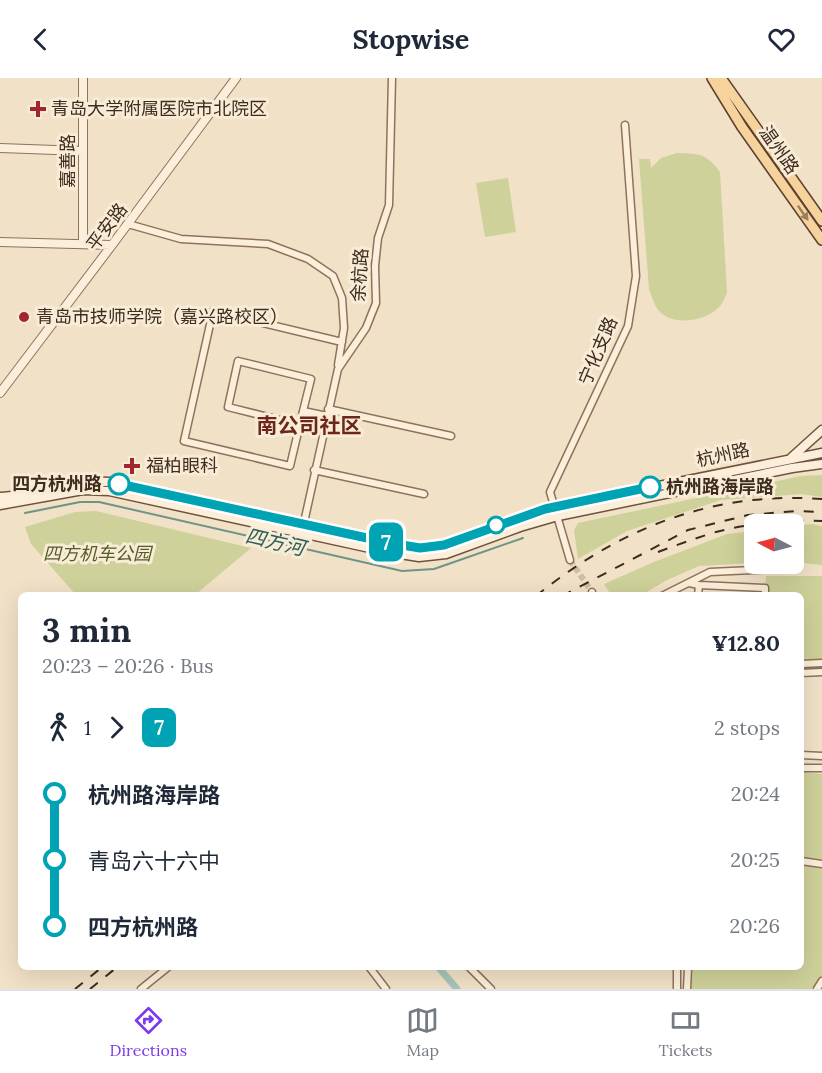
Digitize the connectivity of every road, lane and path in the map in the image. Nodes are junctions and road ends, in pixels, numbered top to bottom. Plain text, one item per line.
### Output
1 (83, 78) edge
2 (236, 78) edge
3 (392, 78) edge
4 (712, 78) edge
5 (721, 78) edge
6 (625, 125) dead end
7 (0, 148) edge
8 (83, 151) junction
9 (822, 221) edge
10 (128, 224) junction
11 (822, 240) edge
12 (0, 242) edge
13 (83, 244) junction
14 (112, 245) junction
15 (342, 342) junction
16 (338, 369) junction
17 (0, 393) edge
18 (303, 411) junction
19 (328, 413) junction
20 (300, 425) junction
21 (822, 430) edge
22 (451, 435) dead end
23 (822, 453) edge
24 (790, 459) junction
25 (820, 465) edge
26 (314, 470) junction
27 (424, 494) dead end
28 (0, 497) edge
29 (0, 505) edge
30 (556, 511) junction
31 (302, 528) junction
32 (570, 560) tunnel mouth
33 (744, 570) edge
34 (688, 583) junction
35 (699, 585) junction
36 (670, 592) edge
37 (698, 592) edge
38 (765, 592) edge
39 (822, 663) edge
40 (804, 664) edge
41 (822, 672) edge
42 (804, 673) edge
43 (804, 755) edge
44 (822, 756) edge
45 (804, 768) edge
46 (822, 768) edge
47 (804, 861) edge
48 (822, 864) edge
49 (165, 970) edge
50 (372, 970) edge
51 (472, 970) edge
52 (677, 970) edge
53 (688, 970) edge
54 (822, 981) edge
55 (141, 989) edge
56 (386, 989) edge
57 (491, 989) edge
58 (676, 989) edge
59 (687, 989) edge
60 (817, 989) edge

1 - 8 street, 嘉善路
2 - 10 street, 平安路
3 - 16 street, 余杭路
4 -> 11 main road, 温州路
5 - 9 main road, 温州路
6 - 30 street, 宁化支路
7 - 8 street
8 - 13 street, 嘉善路
10 - 14 street, 平安路
10 - 15 street
12 - 13 street
13 - 14 street
14 - 17 street, 平安路
15 - 16 street
15 - 20 street
16 - 19 street, 余杭路
18 - 19 street
18 - 20 street
18 - 20 street
19 - 22 street
19 - 26 street, 余杭路
21 - 24 main road
23 - 24 main road, 杭州路
24 - 30 main road, 杭州路
25 - 30 main road, 杭州路
26 - 27 street
26 - 31 street, 余杭路
28 - 31 main road, 杭州路
29 - 31 main road, 杭州路
30 - 31 main road, 杭州路
30 - 32 street, 宁化支路
33 - 34 street
34 - 35 street
34 - 36 street
35 - 37 street
35 - 38 street
39 - 40 street
41 - 42 street
43 - 44 street
45 - 46 street
47 - 48 street
49 - 55 street
50 - 56 street
51 - 57 street
52 - 58 street
53 - 59 street
54 - 60 street

